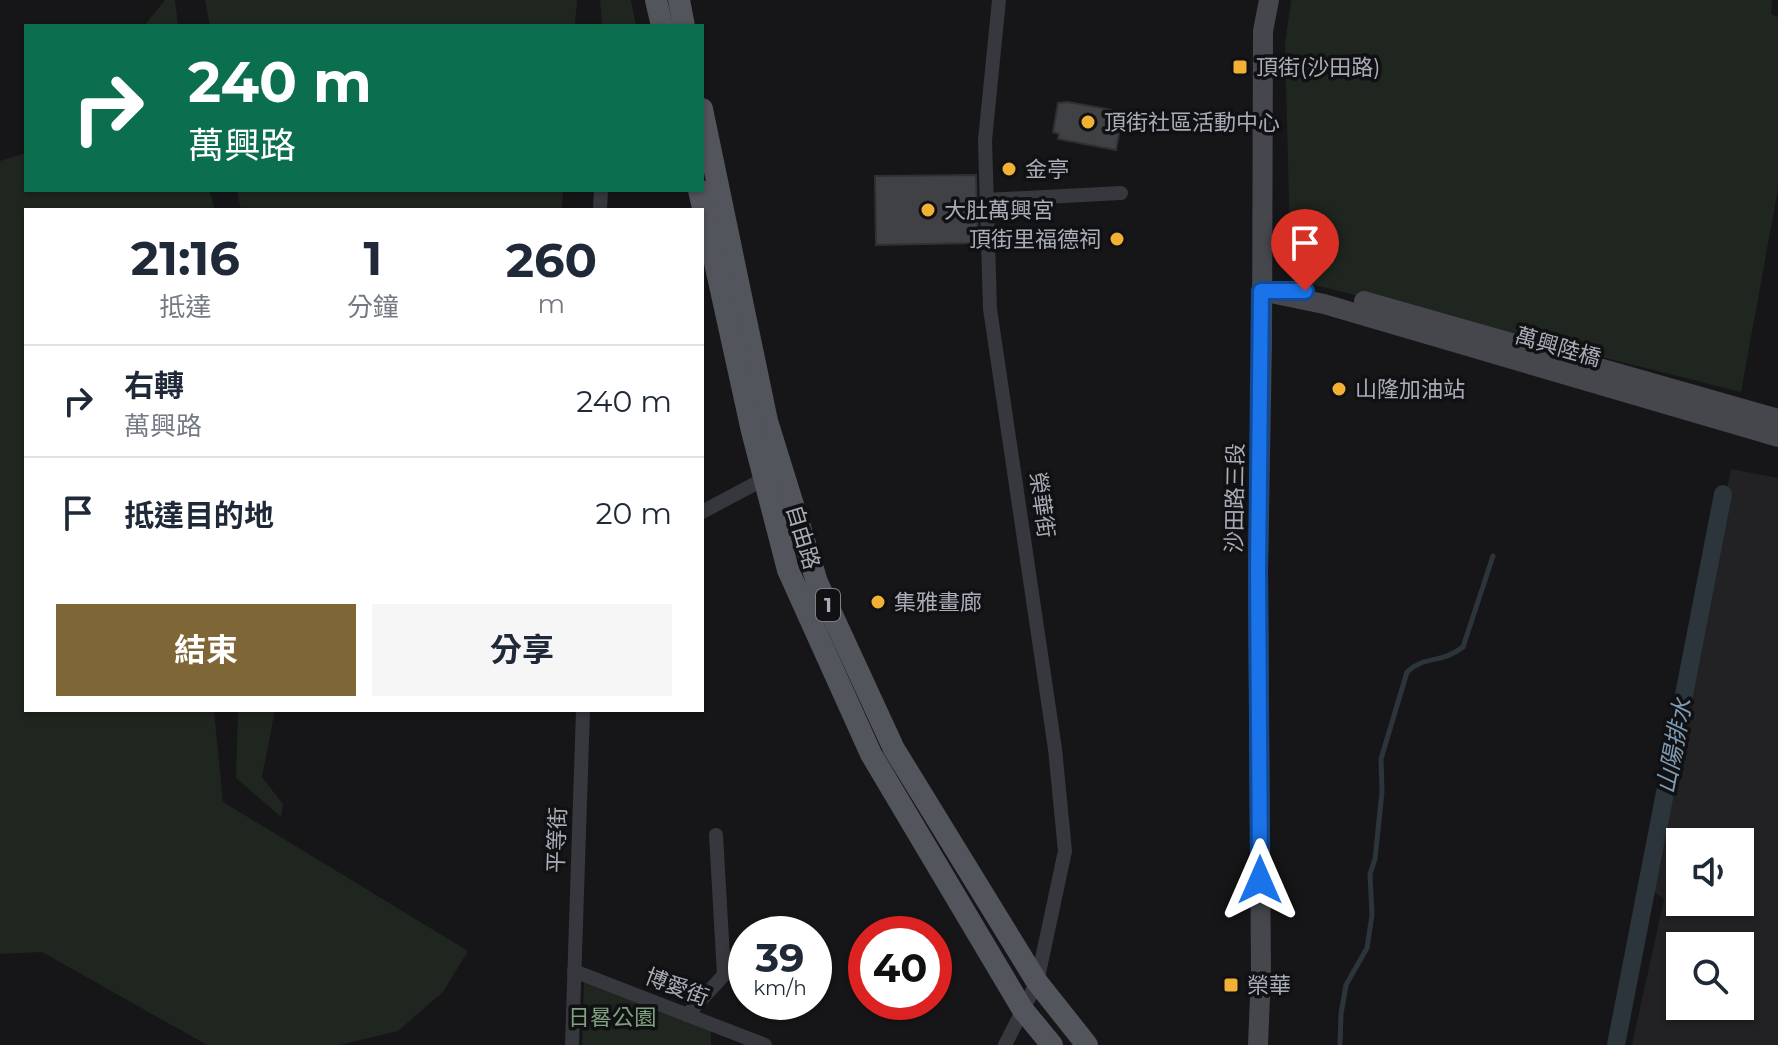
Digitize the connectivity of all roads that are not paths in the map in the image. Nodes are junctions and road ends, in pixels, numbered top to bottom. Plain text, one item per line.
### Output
1 (656, 0) edge
2 (679, 0) edge
3 (999, 0) edge
4 (1269, 0) edge
5 (662, 24) edge
6 (684, 24) edge
7 (704, 119) edge
8 (1121, 193) dead end
9 (985, 200) junction
10 (704, 212) edge
11 (1261, 291) junction
12 (1326, 297) junction
13 (1778, 419) edge
14 (1778, 437) edge
15 (764, 479) junction
16 (704, 511) edge
17 (583, 712) edge
18 (879, 716) junction
19 (857, 723) junction
20 (716, 835) dead end
21 (574, 971) junction
22 (1037, 982) junction
23 (1023, 1010) junction
24 (687, 1015) junction
25 (729, 1038) edge
26 (572, 1045) edge
27 (765, 1045) edge
28 (1005, 1045) edge
29 (1052, 1045) edge
30 (1087, 1045) edge
31 (1258, 1045) edge

1 - 5 main road
2 - 6 main road
3 - 9 street, 榮華街
4 - 11 street, 沙田路三段
7 - 18 main road, 自由路 / 1
8 - 9 street
9 - 22 street, 榮華街
10 - 15 main road, 自由路 / 1
11 - 12 street
11 - 31 street, 沙田路三段
12 - 13 street, 萬興陸橋
12 - 14 street, 萬興陸橋
15 - 16 street
15 - 19 main road, 自由路 / 1
17 - 21 street, 平等街
18 - 19 main road
18 - 22 main road, 自由路 / 1
19 - 23 main road, 自由路 / 1
20 - 24 street
21 - 24 street, 博愛街
21 - 26 street, 平等街
22 - 23 street, 榮華街
22 - 30 main road, 自由路 / 1
23 - 28 street, 榮華街
23 - 29 main road, 自由路 / 1
24 - 25 street, 博愛街
25 - 27 street, 博愛街

